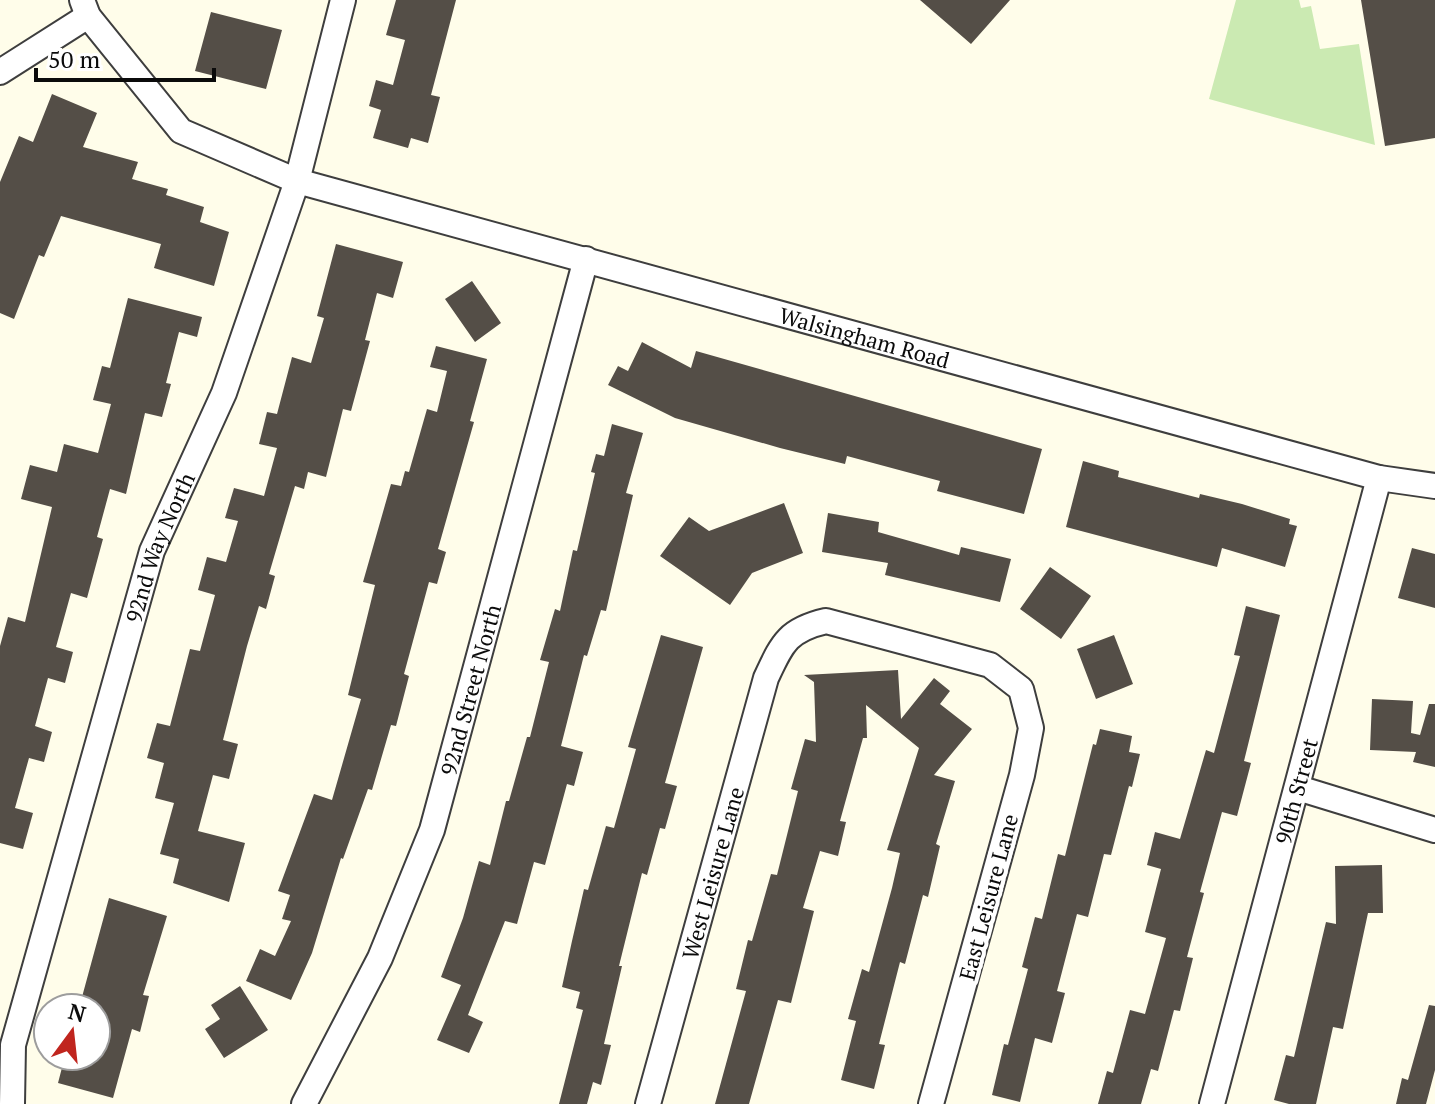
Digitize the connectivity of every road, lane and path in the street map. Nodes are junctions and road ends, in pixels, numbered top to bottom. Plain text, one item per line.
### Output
1 (343, 0) edge
2 (85, 8) edge
3 (0, 72) edge
4 (297, 181) junction
5 (586, 259) junction
6 (1379, 478) junction
7 (1435, 486) edge
8 (783, 642) joint
9 (1298, 788) junction
10 (1435, 830) edge
11 (12, 1104) edge
12 (304, 1104) edge
13 (648, 1104) edge
14 (931, 1104) edge
15 (1212, 1104) edge

1 - 4 street, 92nd Way North
2 - 3 street
2 - 4 street, Walsingham Road
4 - 5 street, Walsingham Road
4 - 11 street, 92nd Way North
5 - 6 street, Walsingham Road
5 - 12 street, 92nd Street North
6 - 7 street, Walsingham Road
6 - 9 street, 90th Street
8 - 13 street, West Leisure Lane
8 - 14 street, East Leisure Lane
9 - 10 street
9 - 15 street, 90th Street

